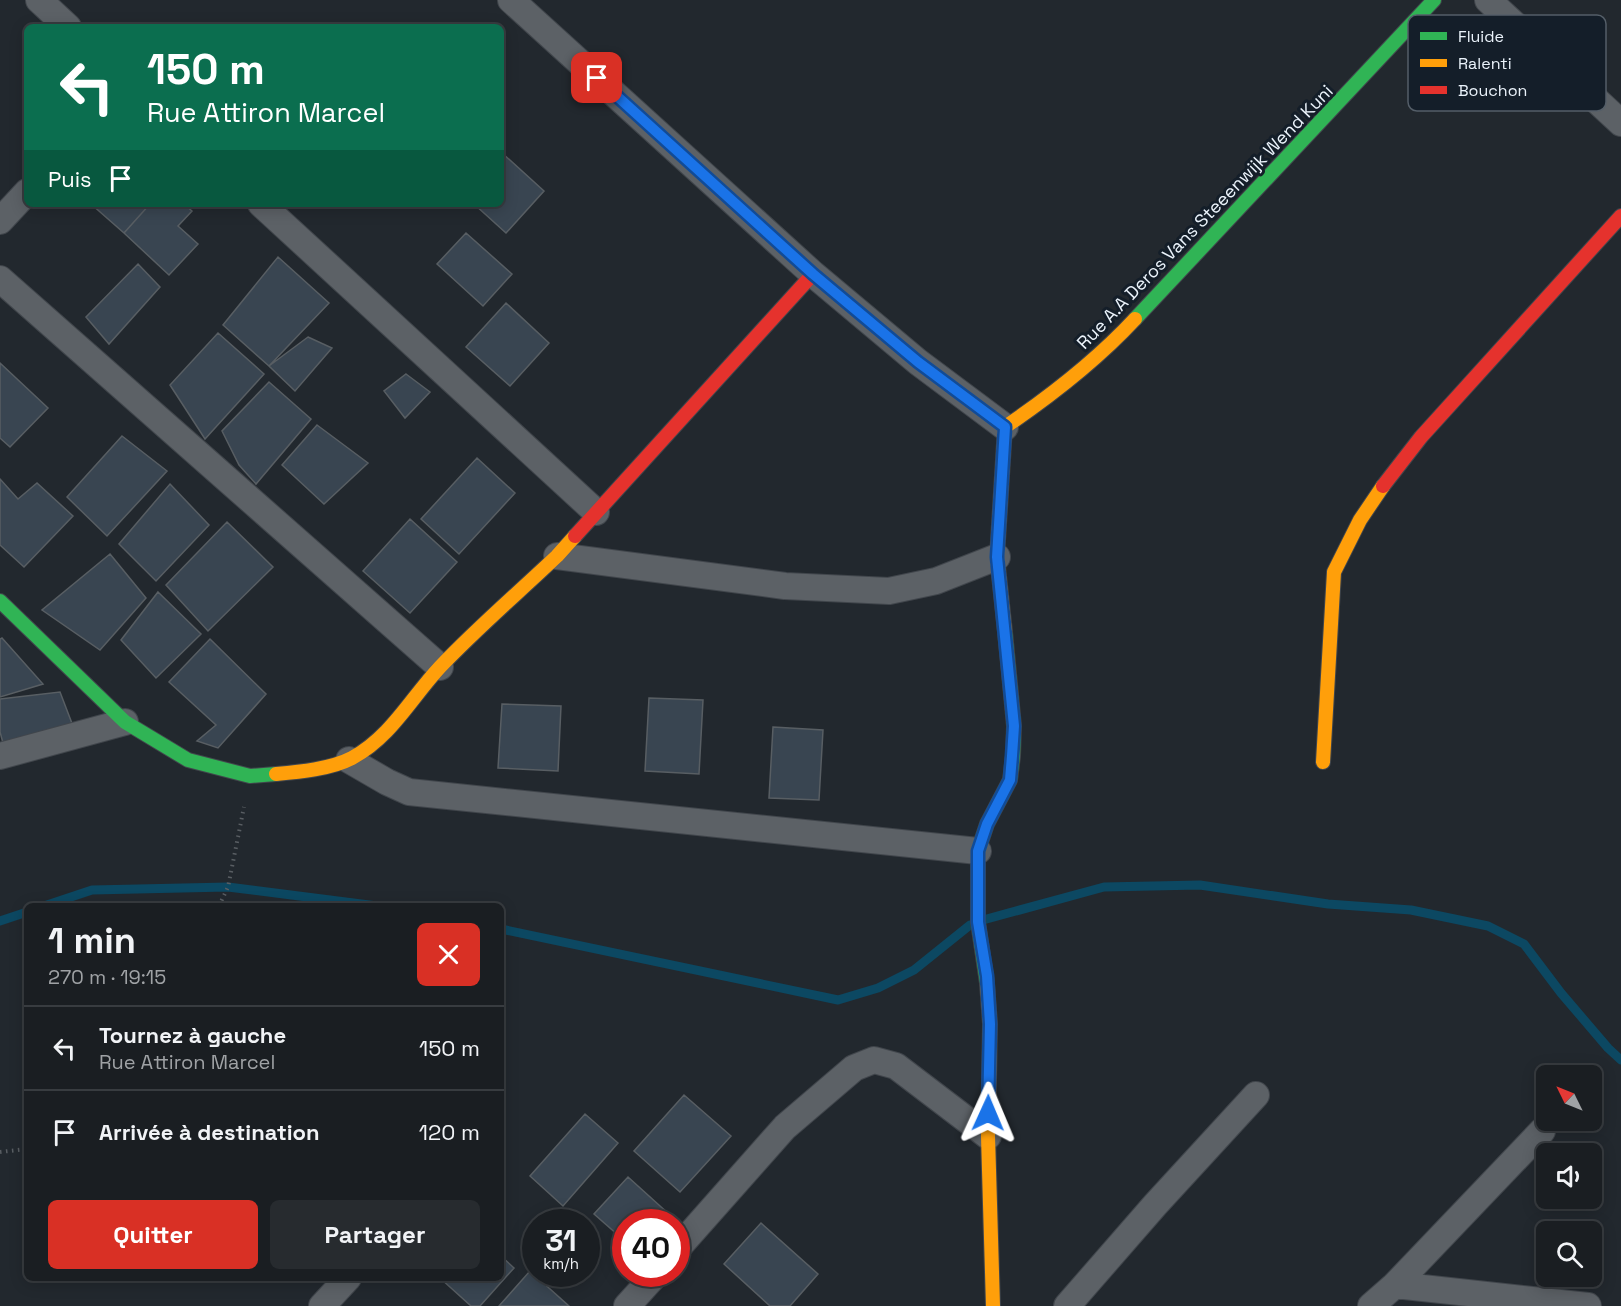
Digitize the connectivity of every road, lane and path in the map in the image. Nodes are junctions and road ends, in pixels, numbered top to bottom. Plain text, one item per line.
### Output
1 (39, 0) edge
2 (511, 0) edge
3 (1434, 0) edge
4 (1488, 0) edge
5 (1420, 15) edge
6 (1504, 15) edge
7 (65, 24) edge
8 (1408, 28) edge
9 (1606, 109) edge
10 (1621, 123) edge
11 (24, 195) edge
12 (264, 207) edge
13 (1621, 216) edge
14 (0, 221) edge
15 (813, 274) junction
16 (0, 279) edge
17 (1005, 427) junction
18 (596, 512) junction
19 (557, 556) junction
20 (997, 557) junction
21 (0, 601) edge
22 (440, 667) junction
23 (125, 722) junction
24 (0, 756) edge
25 (350, 760) junction
26 (1323, 762) dead end
27 (250, 777) junction
28 (978, 851) junction
29 (220, 903) edge
30 (1256, 1095) dead end
31 (1542, 1131) dead end
32 (988, 1136) junction
33 (24, 1149) edge
34 (0, 1152) edge
35 (690, 1234) edge
36 (345, 1281) edge
37 (1395, 1285) junction
38 (644, 1287) edge
39 (322, 1306) edge
40 (627, 1306) edge
41 (993, 1306) edge
42 (1067, 1306) edge
43 (1371, 1306) edge
44 (1588, 1306) edge

1 - 7 street
2 - 15 street
3 - 5 street, Rue A.A Deros Vans Steeenwijk Wend Kuni
4 - 6 street
8 - 17 street, Rue A.A Deros Vans Steeenwijk Wend Kuni
9 - 10 street
11 - 14 street
12 - 18 street
13 - 26 street
15 - 17 street
15 - 18 street
16 - 22 street
17 - 20 street
18 - 19 street
19 - 20 street
19 - 22 street
20 - 28 street
21 - 23 street
22 - 25 street
23 - 24 street
23 - 27 street
25 - 27 street
25 - 28 street
27 - 29 path
28 - 32 street
30 - 42 street
31 - 37 street
32 - 35 street
32 - 41 street
33 - 34 path
36 - 39 street
37 - 43 street
37 - 44 street
38 - 40 street

